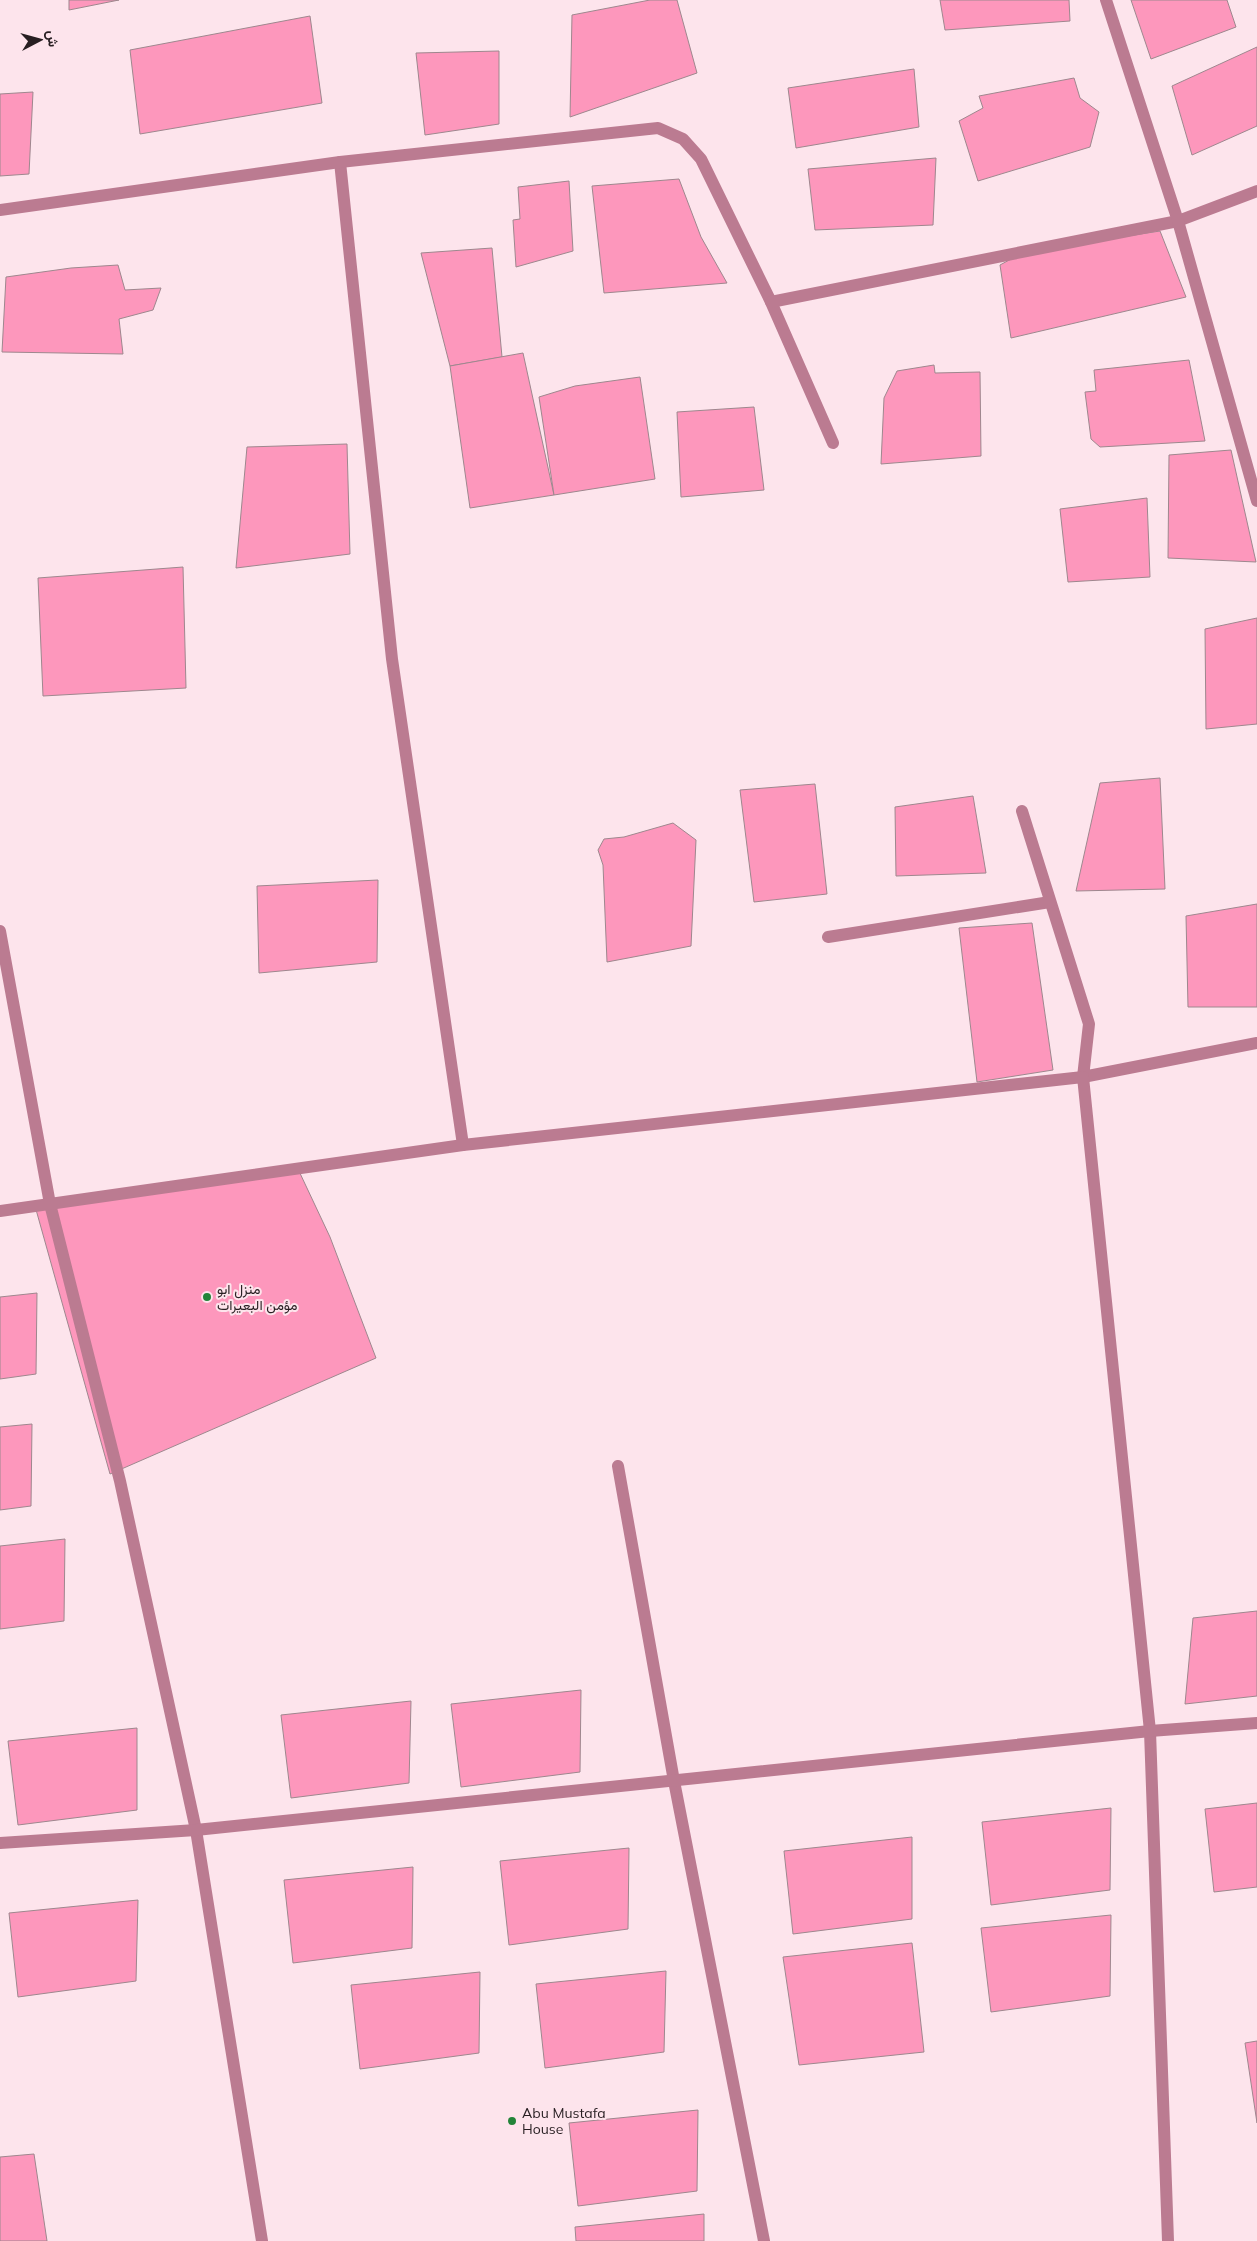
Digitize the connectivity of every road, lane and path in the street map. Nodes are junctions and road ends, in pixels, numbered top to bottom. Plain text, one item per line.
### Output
1 (1106, 0) edge
2 (340, 162) junction
3 (1257, 191) edge
4 (0, 210) edge
5 (1178, 221) junction
6 (771, 302) junction
7 (833, 443) dead end
8 (1257, 502) edge
9 (1022, 811) dead end
10 (1050, 902) junction
11 (0, 931) edge
12 (828, 937) dead end
13 (1257, 1043) edge
14 (1083, 1077) junction
15 (463, 1145) junction
16 (50, 1204) junction
17 (0, 1210) edge
18 (618, 1466) dead end
19 (1257, 1723) edge
20 (1150, 1731) junction
21 (674, 1781) junction
22 (196, 1830) junction
23 (0, 1843) edge
24 (262, 2241) edge
25 (764, 2241) edge
26 (1168, 2241) edge

1 - 5 street
2 - 4 street
2 - 6 street
2 - 15 street
3 - 5 street
5 - 6 street
5 - 8 street
6 - 7 street
9 - 10 street
10 - 12 street
10 - 14 street
11 - 16 street
13 - 14 street
14 - 15 street
14 - 20 street
15 - 16 street
16 - 17 street
16 - 22 street
18 - 21 street
19 - 20 street
20 - 21 street
20 - 26 street
21 - 22 street
21 - 25 street
22 - 23 street
22 - 24 street

